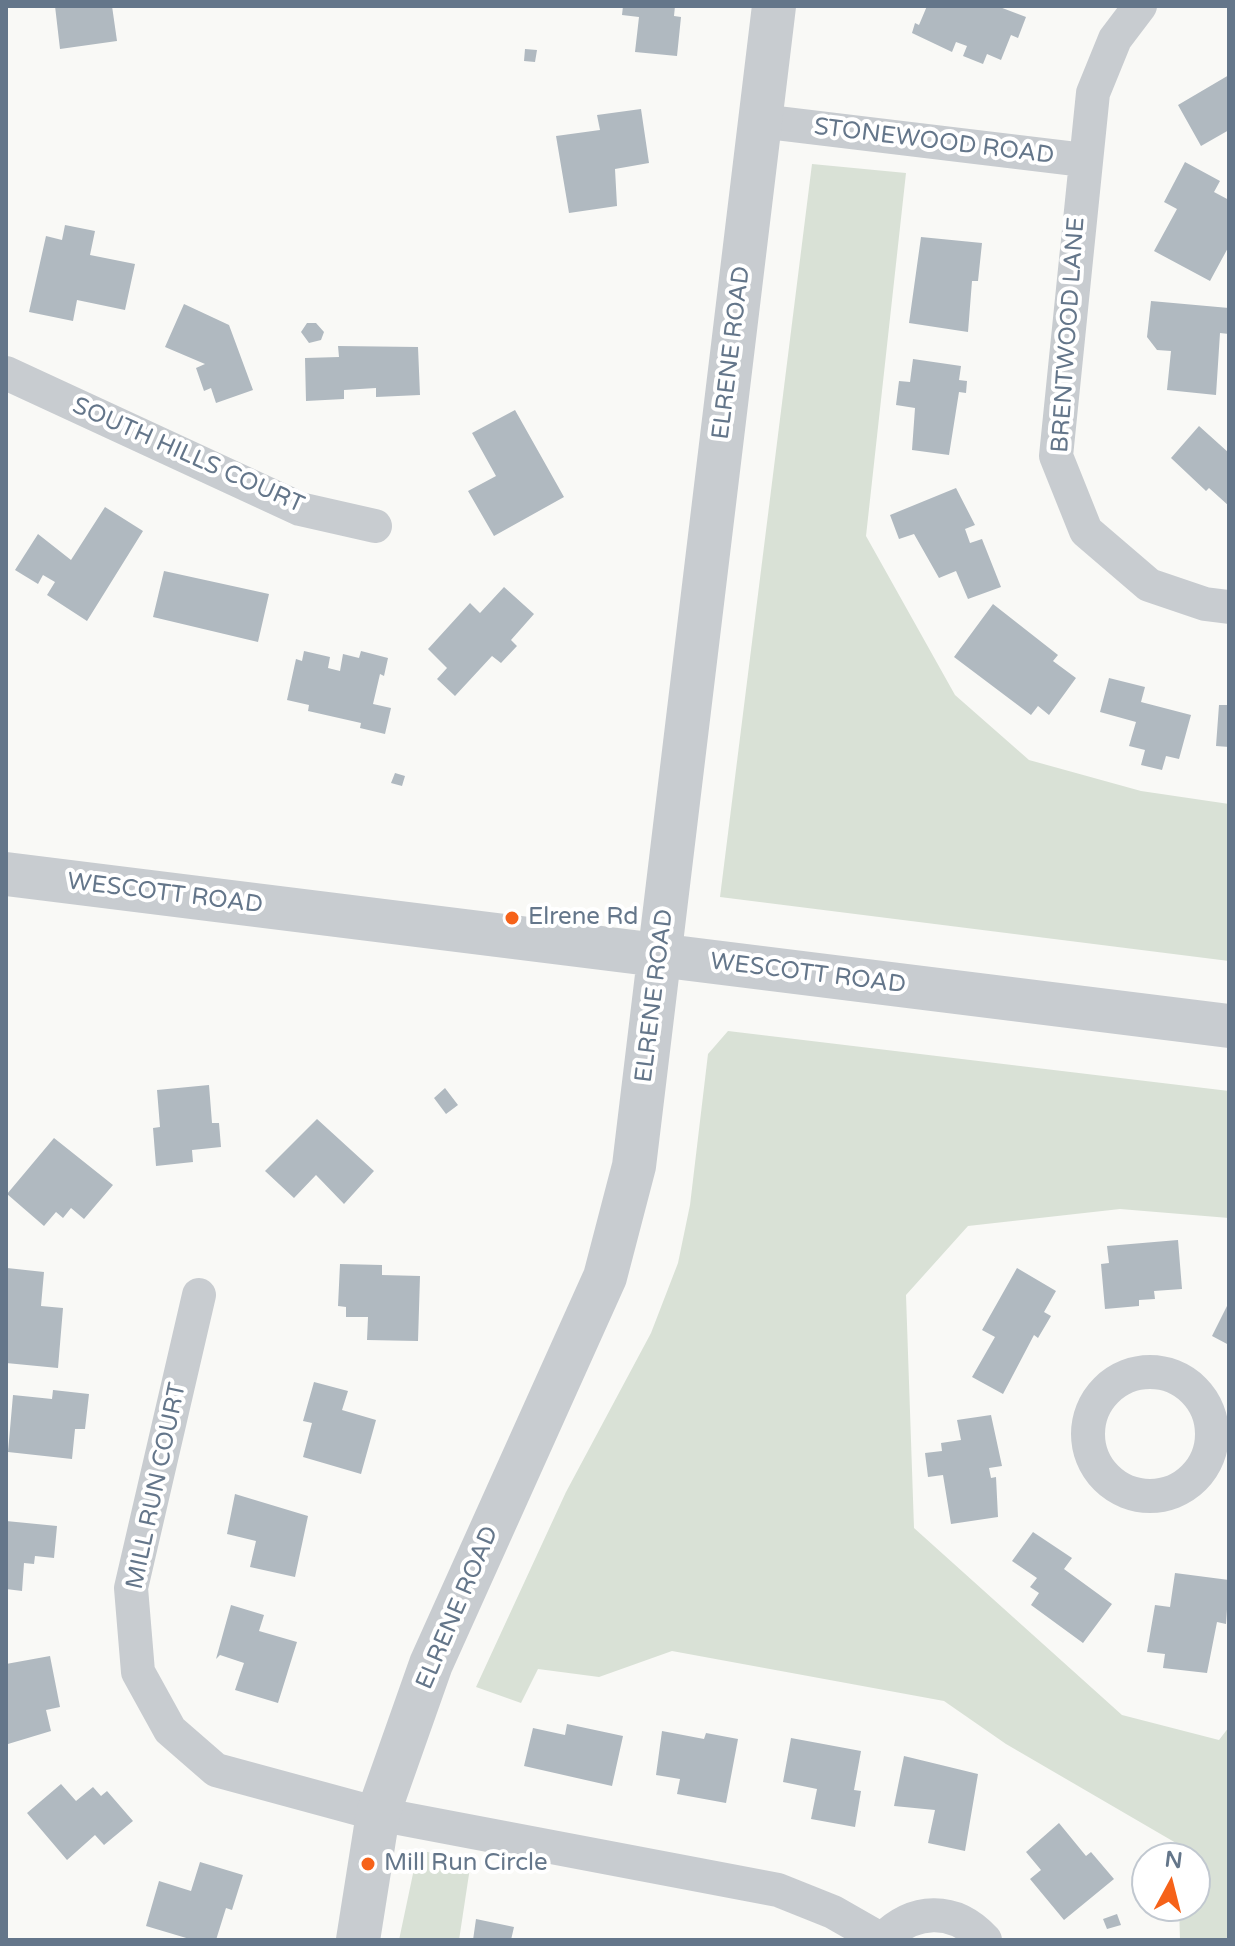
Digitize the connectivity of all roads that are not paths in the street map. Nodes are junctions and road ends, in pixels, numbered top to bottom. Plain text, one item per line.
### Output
1 (774, 6) edge
2 (1140, 6) edge
3 (760, 121) junction
4 (1084, 160) junction
5 (6, 373) edge
6 (375, 526) dead end
7 (1229, 607) edge
8 (6, 874) edge
9 (661, 955) junction
10 (1229, 1026) edge
11 (199, 1295) dead end
12 (378, 1814) junction
13 (358, 1940) edge
14 (882, 1940) edge
15 (985, 1940) edge

1 - 3 street, ELRENE ROAD
2 - 4 street, STONEWOOD ROAD
3 - 4 street, STONEWOOD ROAD
3 - 9 street, ELRENE ROAD
4 - 7 street, BRENTWOOD LANE
5 - 6 street, SOUTH HILLS COURT
8 - 9 street, WESCOTT ROAD
9 - 10 street, WESCOTT ROAD
9 - 12 street, ELRENE ROAD
11 - 12 street, MILL RUN COURT
12 - 13 street, ELRENE ROAD
12 - 14 street
14 - 15 street

